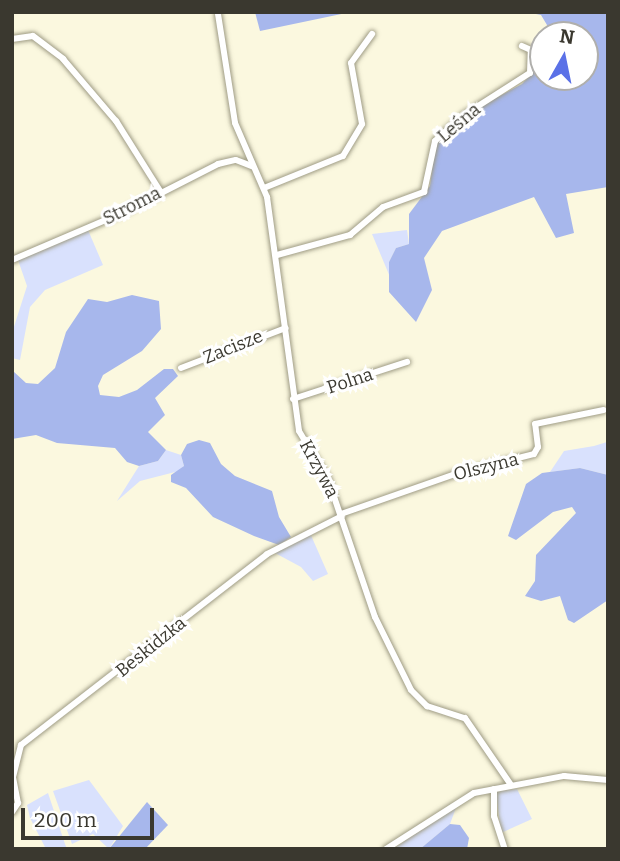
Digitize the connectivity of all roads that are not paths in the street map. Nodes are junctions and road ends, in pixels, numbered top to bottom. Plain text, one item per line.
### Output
1 (218, 14) edge
2 (372, 34) dead end
3 (12, 39) edge
4 (522, 46) dead end
5 (243, 150) junction
6 (230, 160) junction
7 (252, 166) junction
8 (264, 188) junction
9 (160, 191) junction
10 (277, 255) junction
11 (12, 260) edge
12 (286, 328) junction
13 (407, 362) dead end
14 (181, 368) dead end
15 (293, 399) junction
16 (604, 410) dead end
17 (342, 515) junction
18 (608, 780) edge
19 (511, 785) junction
20 (494, 789) junction
21 (12, 812) edge
22 (386, 849) edge
23 (505, 849) edge

1 - 5 street, Krzywa
2 - 8 street
3 - 9 street
4 - 10 street, Leśna
5 - 6 street, Stroma
5 - 7 street, Krzywa
6 - 7 street
6 - 9 street, Stroma
7 - 8 street, Krzywa
8 - 10 street, Krzywa
9 - 11 street, Stroma
10 - 12 street, Krzywa
12 - 14 street, Zacisze
12 - 15 street, Krzywa
13 - 15 street, Polna
15 - 17 street, Krzywa
16 - 17 street, Olszyna
17 - 19 street, Krzywa
17 - 21 street, Beskidzka
18 - 19 street
19 - 20 street
20 - 22 street
20 - 23 street

